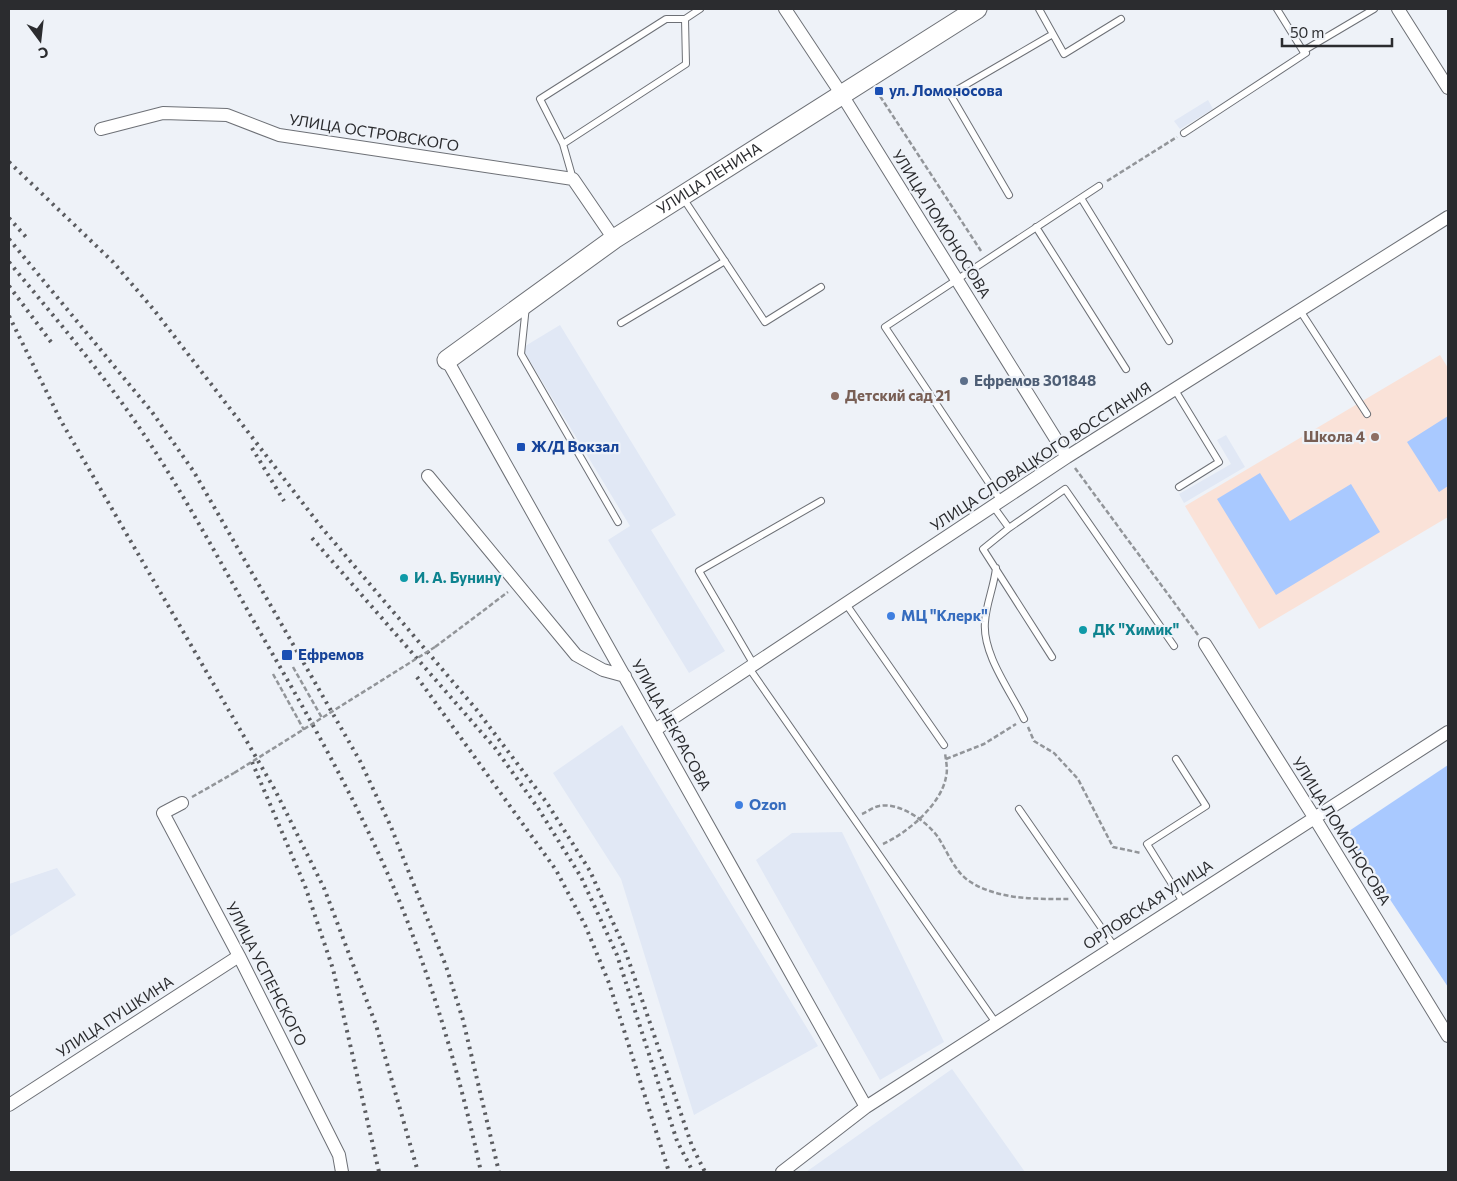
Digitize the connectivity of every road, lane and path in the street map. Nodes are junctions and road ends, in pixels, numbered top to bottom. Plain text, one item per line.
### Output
1 (700, 9) edge
2 (785, 9) edge
3 (977, 9) edge
4 (1039, 9) edge
5 (1277, 9) edge
6 (1374, 9) edge
7 (1398, 9) edge
8 (685, 19) junction
9 (1121, 19) dead end
10 (1053, 34) junction
11 (1303, 51) junction
12 (868, 79) junction
13 (1448, 88) edge
14 (842, 95) junction
15 (101, 128) dead end
16 (1184, 133) joint
17 (563, 144) junction
18 (573, 179) junction
19 (1099, 186) joint
20 (1009, 194) dead end
21 (683, 197) junction
22 (1081, 198) junction
23 (1448, 217) edge
24 (1036, 227) junction
25 (614, 239) junction
26 (986, 260) junction
27 (725, 261) junction
28 (957, 280) junction
29 (821, 287) dead end
30 (527, 302) junction
31 (1301, 312) junction
32 (622, 322) dead end
33 (1169, 341) dead end
34 (447, 360) joint
35 (1126, 369) dead end
36 (1175, 390) junction
37 (1367, 414) dead end
38 (1067, 457) junction
39 (428, 476) dead end
40 (1178, 487) dead end
41 (821, 501) dead end
42 (997, 504) junction
43 (618, 522) dead end
44 (1009, 528) junction
45 (996, 568) junction
46 (518, 585) junction
47 (846, 604) junction
48 (1205, 644) joint
49 (1174, 646) dead end
50 (1052, 657) dead end
51 (294, 667) dead end
52 (751, 667) junction
53 (273, 674) dead end
54 (625, 676) junction
55 (322, 718) junction
56 (1024, 719) junction
57 (304, 730) junction
58 (656, 730) junction
59 (1448, 732) edge
60 (944, 745) joint
61 (946, 759) junction
62 (1176, 759) dead end
63 (182, 803) joint
64 (1019, 809) dead end
65 (1314, 817) junction
66 (854, 818) junction
67 (920, 819) junction
68 (875, 848) junction
69 (1155, 856) junction
70 (1082, 900) junction
71 (1183, 902) junction
72 (1114, 946) junction
73 (239, 956) junction
74 (996, 1023) junction
75 (1448, 1036) edge
76 (9, 1105) edge
77 (866, 1107) junction
78 (342, 1172) edge
79 (782, 1172) edge

1 - 8 lane
2 - 14 street, УЛИЦА ЛОМОНОСОВА
3 - 12 main road, УЛИЦА ЛЕНИНА
4 - 10 lane
5 - 11 lane
6 - 11 lane
7 - 13 street
8 - 17 lane
8 - 17 lane
9 - 10 lane
10 - 20 lane
11 - 16 lane
12 - 14 main road, УЛИЦА ЛЕНИНА
12 - 26 path
14 - 21 main road, УЛИЦА ЛЕНИНА
14 - 28 street, УЛИЦА ЛОМОНОСОВА
15 - 18 street, УЛИЦА ОСТРОВСКОГО
16 - 19 path
17 - 18 lane
18 - 25 street
19 - 22 lane
21 - 25 main road, УЛИЦА ЛЕНИНА
21 - 27 lane
22 - 24 lane
22 - 33 lane
23 - 31 street, УЛИЦА СЛОВАЦКОГО ВОССТАНИЯ
24 - 26 lane
24 - 35 lane
25 - 30 main road, УЛИЦА ЛЕНИНА
26 - 28 lane
27 - 29 lane
27 - 32 lane
28 - 38 street, УЛИЦА ЛОМОНОСОВА
28 - 42 lane
30 - 34 main road, УЛИЦА ЛЕНИНА
30 - 43 lane
31 - 36 street, УЛИЦА СЛОВАЦКОГО ВОССТАНИЯ
31 - 37 lane
34 - 54 street, УЛИЦА НЕКРАСОВА
36 - 38 street, УЛИЦА СЛОВАЦКОГО ВОССТАНИЯ
36 - 40 lane
38 - 42 street, УЛИЦА СЛОВАЦКОГО ВОССТАНИЯ
38 - 48 path
39 - 46 street
41 - 52 lane
42 - 44 lane
42 - 47 street, УЛИЦА СЛОВАЦКОГО ВОССТАНИЯ
44 - 45 lane
44 - 49 lane
45 - 50 lane
45 - 56 lane
46 - 54 street
46 - 55 path, bridge
47 - 52 street, УЛИЦА СЛОВАЦКОГО ВОССТАНИЯ
47 - 60 lane
48 - 65 street, УЛИЦА ЛОМОНОСОВА
51 - 55 path
52 - 58 street, УЛИЦА СЛОВАЦКОГО ВОССТАНИЯ
52 - 66 lane
53 - 57 path
54 - 58 street, УЛИЦА НЕКРАСОВА
55 - 57 path, bridge
56 - 61 path
56 - 69 path
57 - 63 path, bridge
58 - 77 street, УЛИЦА НЕКРАСОВА
59 - 65 street, ОРЛОВСКАЯ УЛИЦА
60 - 61 path
61 - 67 path
62 - 69 lane
63 - 73 street, УЛИЦА УСПЕНСКОГО
64 - 70 lane
65 - 71 street, ОРЛОВСКАЯ УЛИЦА
65 - 75 street, УЛИЦА ЛОМОНОСОВА
66 - 67 path
66 - 68 lane
67 - 68 path
67 - 70 path
68 - 74 lane
69 - 71 lane
70 - 72 lane
71 - 72 street, ОРЛОВСКАЯ УЛИЦА
72 - 74 street, ОРЛОВСКАЯ УЛИЦА
73 - 76 street, УЛИЦА ПУШКИНА
73 - 78 street, УЛИЦА УСПЕНСКОГО
74 - 77 street, ОРЛОВСКАЯ УЛИЦА
77 - 79 street, ОРЛОВСКАЯ УЛИЦА

